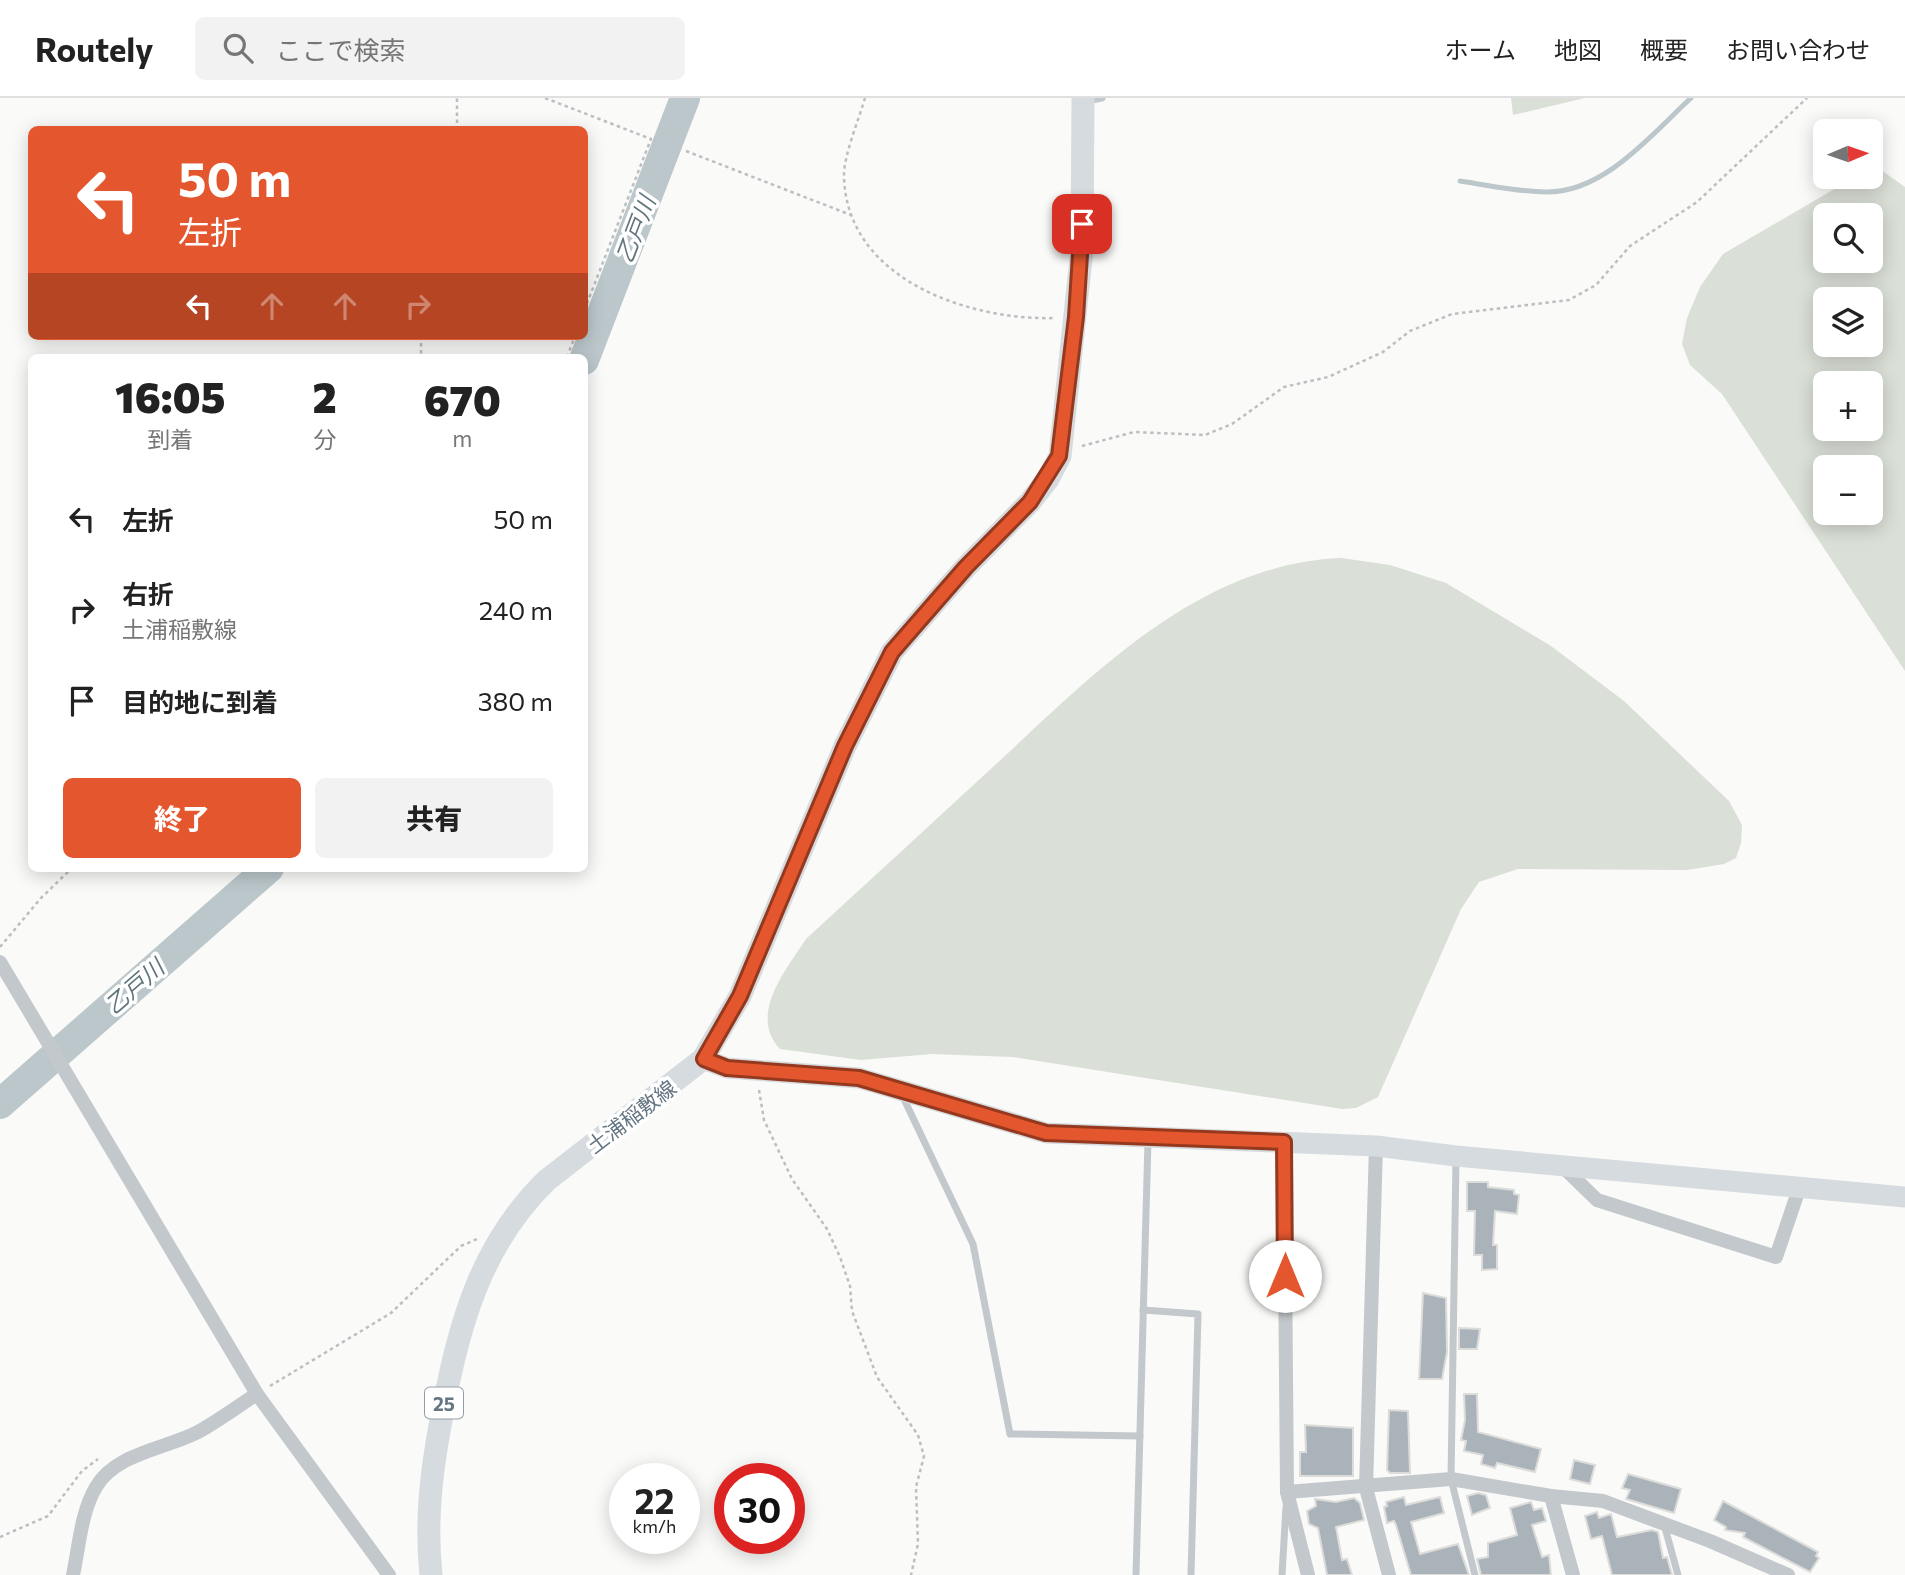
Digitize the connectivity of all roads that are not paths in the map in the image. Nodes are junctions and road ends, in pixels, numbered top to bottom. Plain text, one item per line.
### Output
1 (1089, 99) edge
2 (0, 962) edge
3 (704, 1059) junction
4 (900, 1090) junction
5 (1148, 1137) junction
6 (1284, 1142) junction
7 (1376, 1146) junction
8 (1456, 1156) junction
9 (1561, 1165) junction
10 (1799, 1189) junction
11 (1905, 1197) edge
12 (1143, 1310) junction
13 (257, 1394) junction
14 (1140, 1436) junction
15 (1451, 1479) junction
16 (1366, 1488) junction
17 (1287, 1492) junction
18 (1550, 1496) junction
19 (1664, 1524) junction
20 (1781, 1573) edge
21 (73, 1575) edge
22 (389, 1575) edge
23 (431, 1575) edge
24 (1136, 1575) edge
25 (1191, 1575) edge
26 (1282, 1575) edge
27 (1308, 1575) edge
28 (1389, 1575) edge
29 (1475, 1575) edge
30 (1573, 1575) edge
31 (1678, 1575) edge

1 - 3 main road, 土浦稲敷線 / 25
2 - 13 street
3 - 4 street
3 - 23 main road, 土浦稲敷線 / 25
4 - 5 street
4 - 14 lane
5 - 6 street
5 - 12 lane
6 - 7 street
6 - 17 street
7 - 8 street
7 - 16 street
8 - 9 street
8 - 15 lane
9 - 10 street
9 - 10 street
10 - 11 street
12 - 14 lane
12 - 25 lane
13 - 21 street
13 - 22 street
14 - 24 lane
15 - 16 street
15 - 18 street
15 - 29 lane
16 - 17 street
16 - 28 street
17 - 26 lane
17 - 27 street
18 - 19 street
18 - 30 street
19 - 20 street
19 - 31 lane

